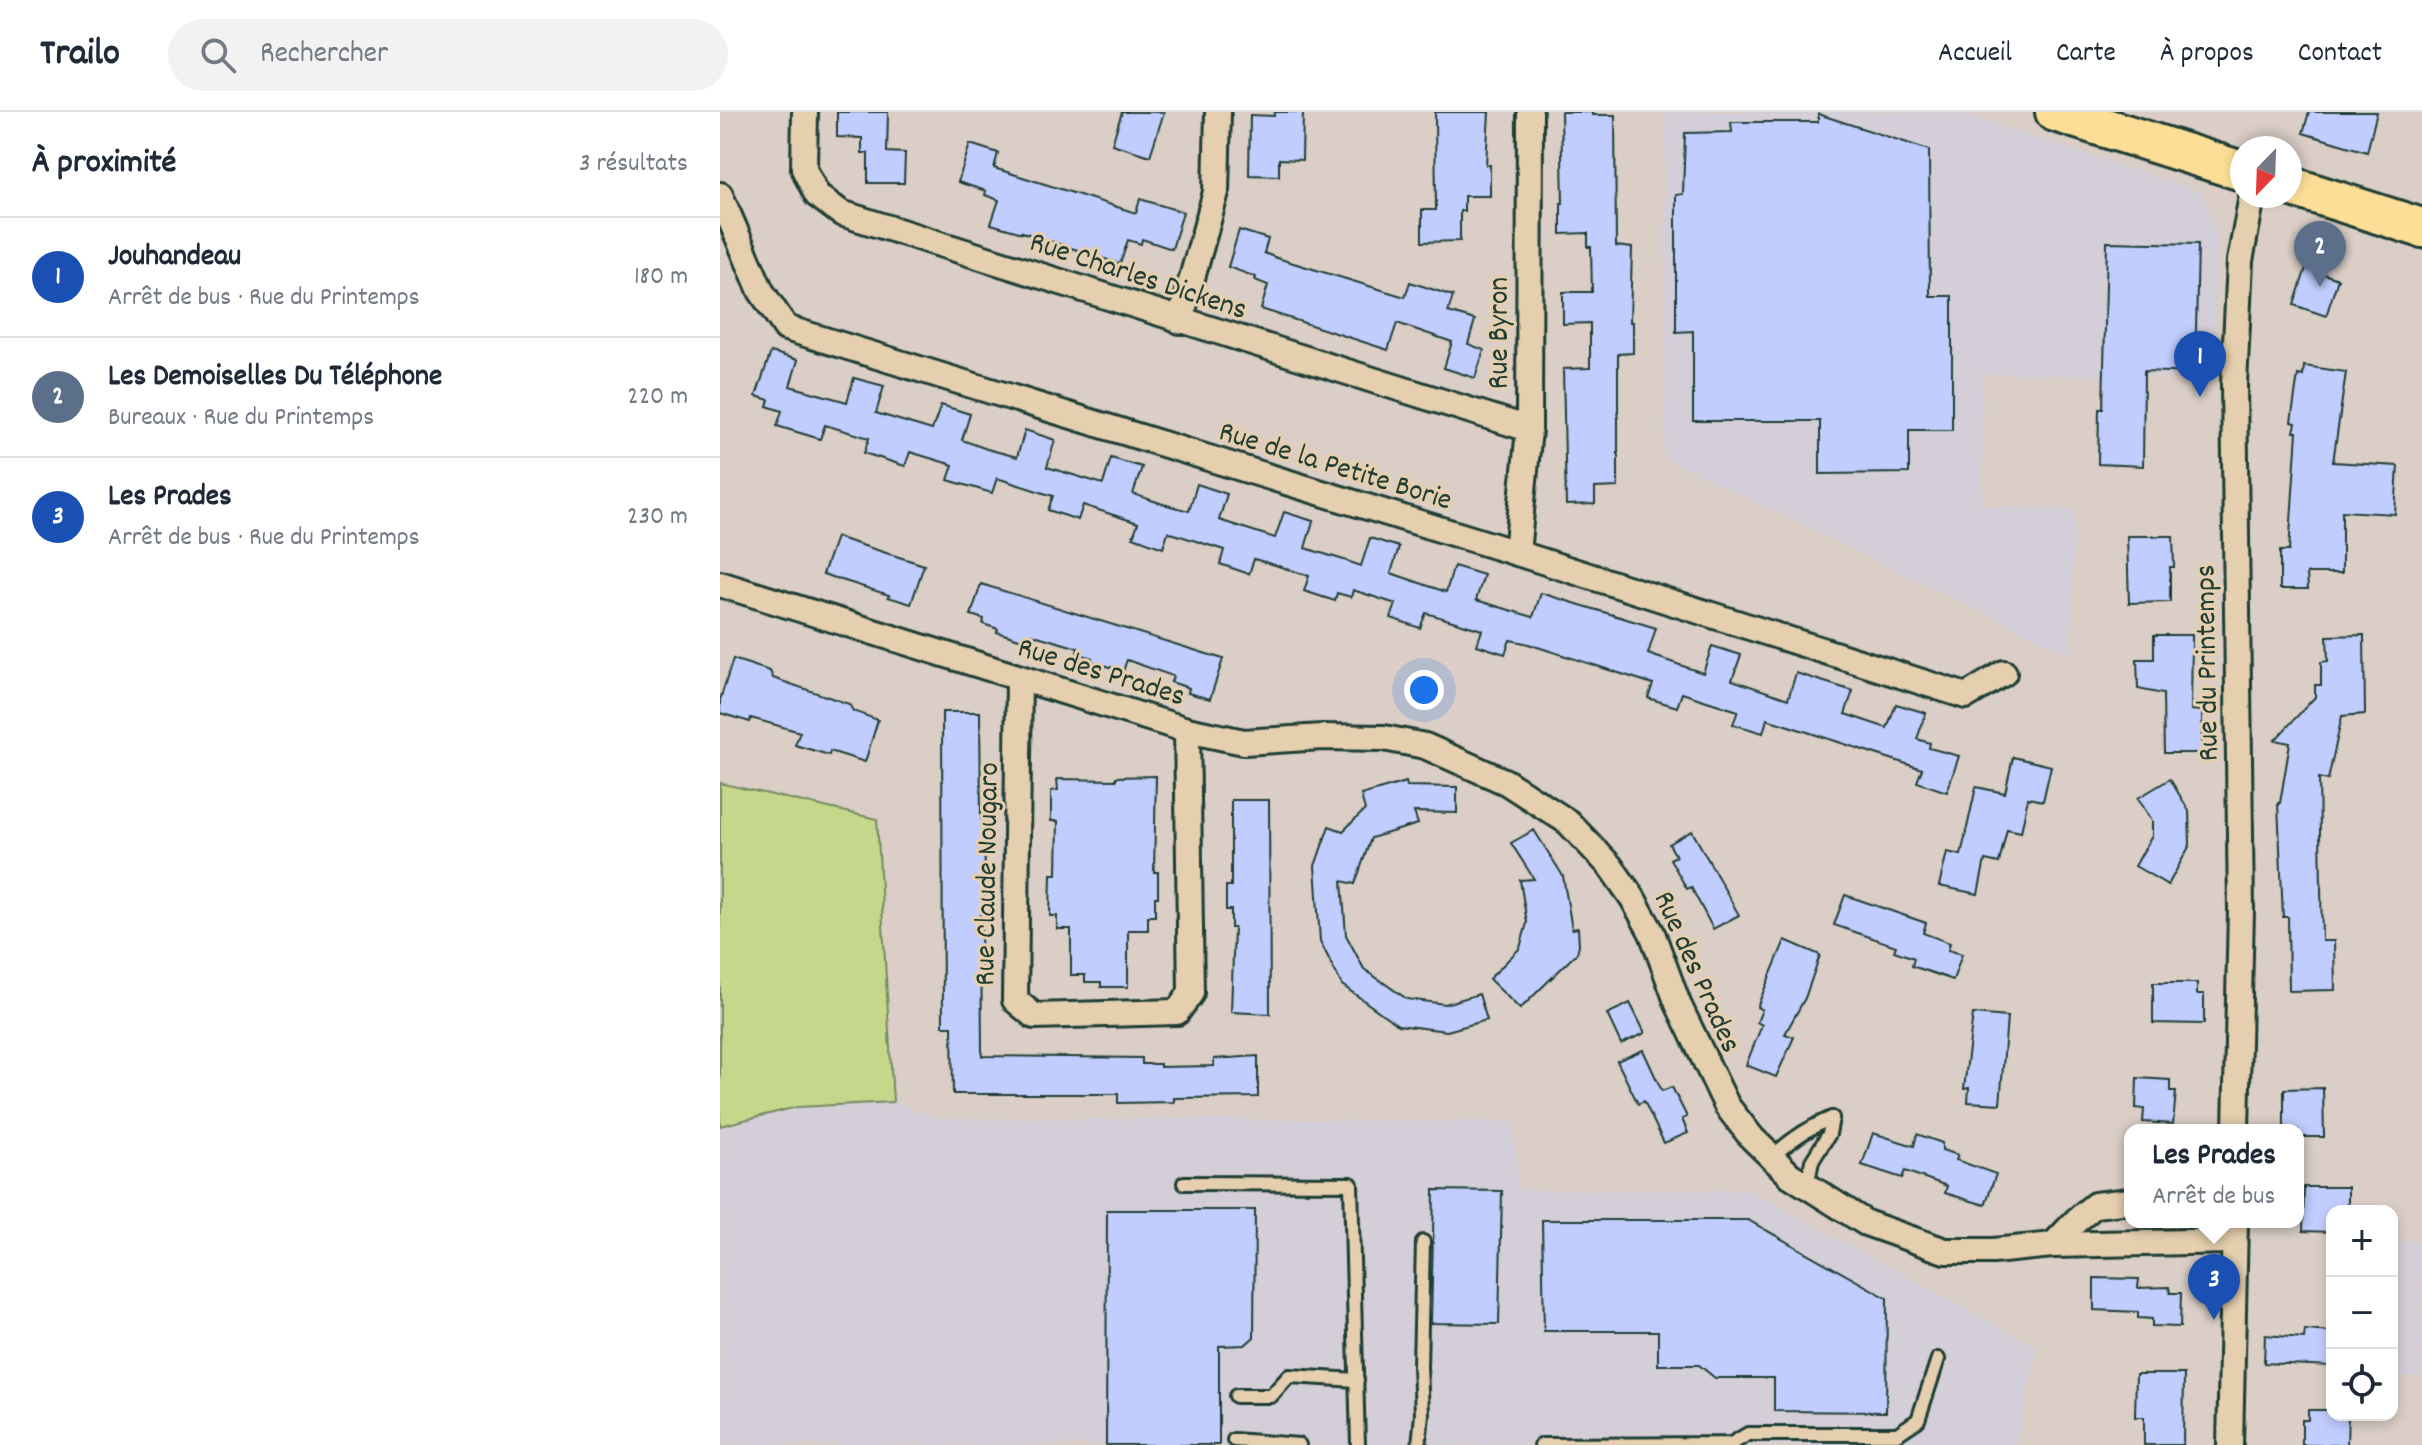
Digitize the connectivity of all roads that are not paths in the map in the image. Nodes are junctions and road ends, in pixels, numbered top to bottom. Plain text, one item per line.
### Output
1 (805, 112) edge
2 (1218, 112) edge
3 (1530, 112) edge
4 (2055, 112) edge
5 (2230, 167) edge
6 (2302, 189) edge
7 (720, 195) edge
8 (2250, 208) edge
9 (2421, 223) edge
10 (1180, 321) junction
11 (1529, 429) junction
12 (1517, 553) junction
13 (720, 584) edge
14 (2004, 673) dead end
15 (1019, 678) junction
16 (1187, 730) junction
17 (2236, 1124) edge
18 (1771, 1158) junction
19 (1184, 1183) dead end
20 (1807, 1186) junction
21 (2124, 1202) edge
22 (2234, 1232) edge
23 (1423, 1242) dead end
24 (2053, 1245) junction
25 (1938, 1359) dead end
26 (1357, 1380) junction
27 (1236, 1396) dead end
28 (1234, 1440) dead end
29 (1299, 1445) edge
30 (1358, 1445) edge
31 (1419, 1445) edge
32 (1541, 1445) edge
33 (2230, 1445) edge

1 - 10 street, Rue Charles Dickens
2 - 10 street
3 - 11 street, Rue Byron
4 - 5 main road
6 - 9 main road
7 - 12 street, Rue de la Petite Borie
8 - 17 street, Rue du Printemps
10 - 11 street, Rue Charles Dickens
11 - 12 street, Rue Byron
12 - 14 street, Rue de la Petite Borie
13 - 15 street, Rue des Prades
15 - 16 street, Rue des Prades
15 - 16 street, Rue Claude Nougaro
16 - 18 street, Rue des Prades
18 - 20 street, Rue des Prades
18 - 20 lane
19 - 26 lane
20 - 24 street, Rue des Prades
21 - 24 street
22 - 24 street, Rue des Prades
22 - 33 street
23 - 31 lane
25 - 32 lane
26 - 27 lane
26 - 30 lane
28 - 29 lane

